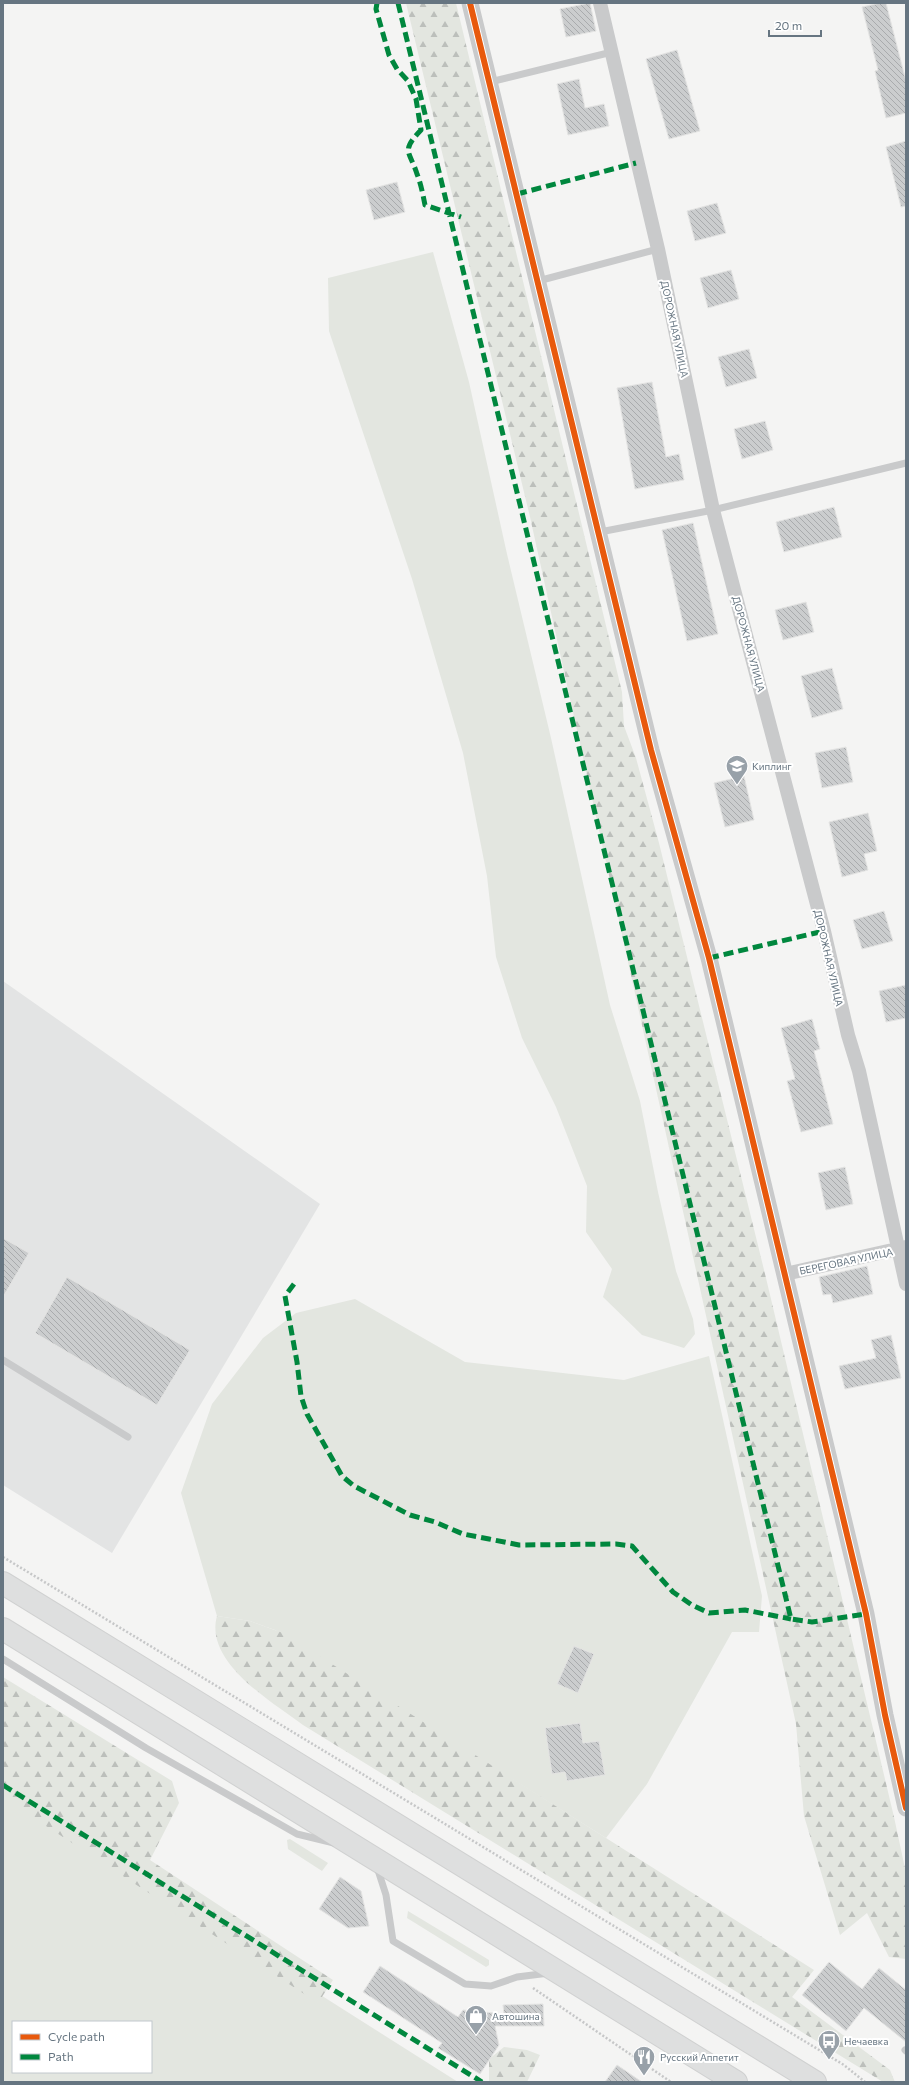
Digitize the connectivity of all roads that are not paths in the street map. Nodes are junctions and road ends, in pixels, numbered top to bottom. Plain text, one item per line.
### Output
1 (470, 3) edge
2 (600, 3) edge
3 (612, 52) junction
4 (490, 82) junction
5 (658, 249) junction
6 (538, 281) junction
7 (906, 463) edge
8 (714, 510) junction
9 (600, 532) junction
10 (902, 1248) edge
11 (785, 1274) junction
12 (906, 1284) edge
13 (3, 1360) edge
14 (128, 1437) dead end
15 (3, 1583) edge
16 (3, 1629) edge
17 (3, 1659) edge
18 (906, 1808) edge
19 (369, 1854) junction
20 (558, 1972) junction
21 (736, 2082) edge
22 (815, 2082) edge

1 - 4 street
2 - 3 street, ДОРОЖНАЯ УЛИЦА
3 - 4 lane
3 - 5 street, ДОРОЖНАЯ УЛИЦА
4 - 6 street
5 - 6 lane
5 - 8 street, ДОРОЖНАЯ УЛИЦА
6 - 9 street
7 - 8 lane
8 - 9 lane
8 - 10 street, ДОРОЖНАЯ УЛИЦА
9 - 11 street
10 - 11 street, БЕРЕГОВАЯ УЛИЦА
10 - 12 street, ДОРОЖНАЯ УЛИЦА
11 - 18 street
13 - 14 lane
15 - 22 highway
16 - 19 highway
17 - 19 lane
19 - 20 highway
19 - 20 lane
20 - 21 highway

